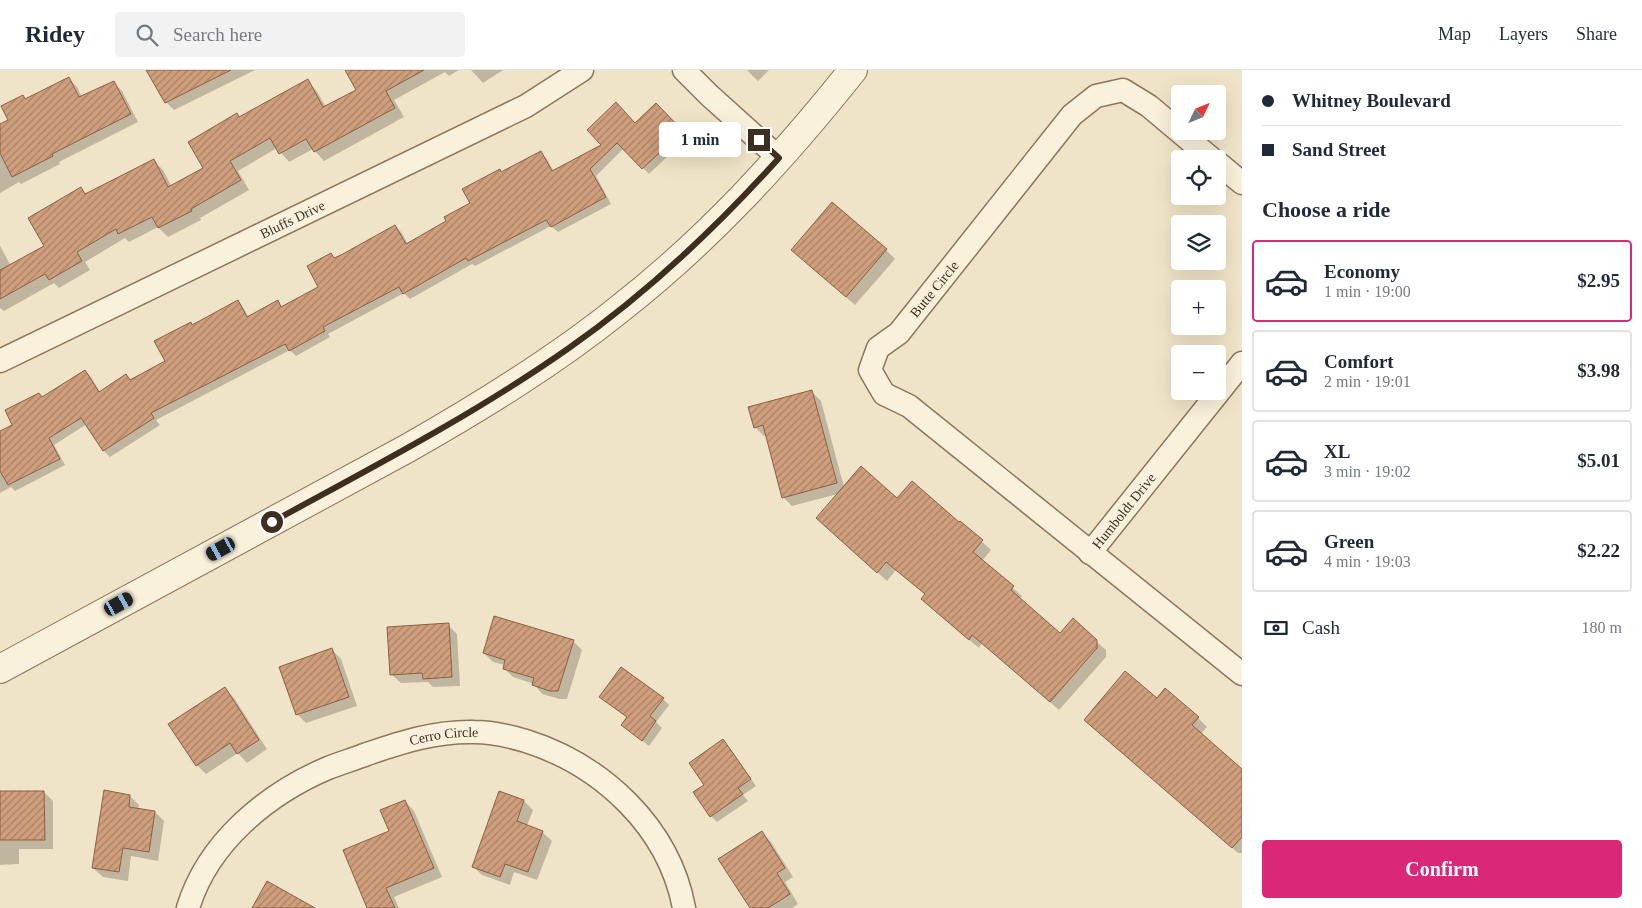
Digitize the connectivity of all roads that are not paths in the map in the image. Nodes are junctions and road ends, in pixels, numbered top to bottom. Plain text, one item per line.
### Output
1 (582, 70) edge
2 (684, 70) edge
3 (853, 70) edge
4 (1201, 150) edge
5 (779, 158) junction
6 (1226, 170) edge
7 (1242, 183) edge
8 (0, 361) edge
9 (1242, 363) edge
10 (1090, 553) junction
11 (0, 668) edge
12 (1242, 674) edge
13 (188, 908) edge
14 (684, 908) edge

1 - 8 street, Bluffs Drive
2 - 5 street
3 - 5 street
4 - 10 street, Butte Circle
5 - 11 street
6 - 7 street
9 - 10 street, Humboldt Drive
10 - 12 street, Humboldt Drive
13 - 14 street, Cerro Circle

